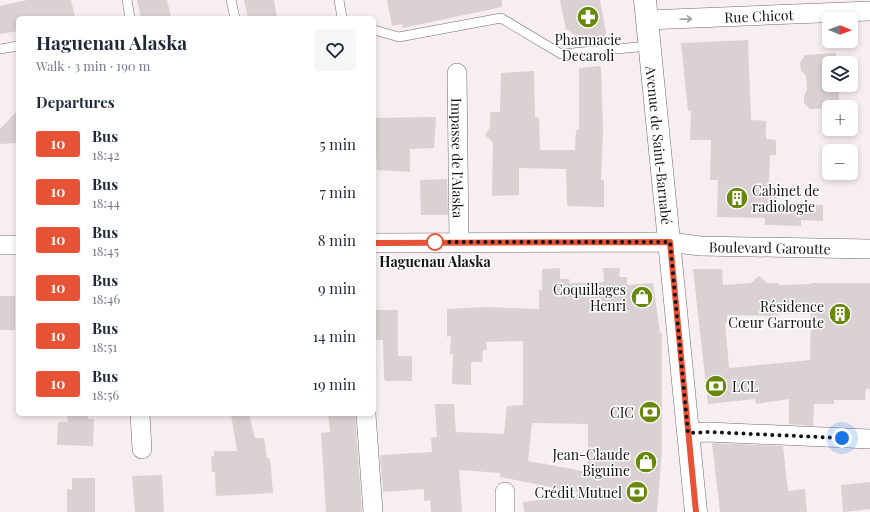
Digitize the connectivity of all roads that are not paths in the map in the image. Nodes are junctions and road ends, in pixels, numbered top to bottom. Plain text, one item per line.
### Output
1 (127, 0) edge
2 (231, 0) edge
3 (339, 0) edge
4 (646, 10) edge
5 (870, 11) edge
6 (130, 16) edge
7 (235, 16) edge
8 (342, 16) edge
9 (376, 31) edge
10 (16, 46) edge
11 (650, 46) junction
12 (0, 49) edge
13 (457, 73) dead end
14 (459, 242) junction
15 (670, 242) junction
16 (376, 243) edge
17 (0, 245) edge
18 (16, 245) edge
19 (870, 248) edge
20 (140, 416) edge
21 (366, 416) edge
22 (688, 433) junction
23 (870, 438) edge
24 (142, 448) dead end
25 (505, 492) dead end
26 (373, 512) edge
27 (505, 512) edge
28 (696, 512) edge

1 - 6 lane
2 - 7 lane
3 - 8 lane
4 -> 5 street, Rue Chicot
4 - 11 main road, Avenue de Saint-Barnabé
9 - 11 lane
10 - 12 lane
11 - 15 main road, Avenue de Saint-Barnabé
13 - 14 street, Impasse de l'Alaska
14 - 15 street, Boulevard Garoutte
14 - 16 street, Boulevard Garoutte
15 - 19 street, Boulevard Garoutte
15 - 22 main road, Avenue de Saint-Barnabé
17 - 18 street
20 - 24 street
21 - 26 street
22 - 23 street
22 - 28 main road, Avenue de Saint-Barnabé
25 - 27 street

